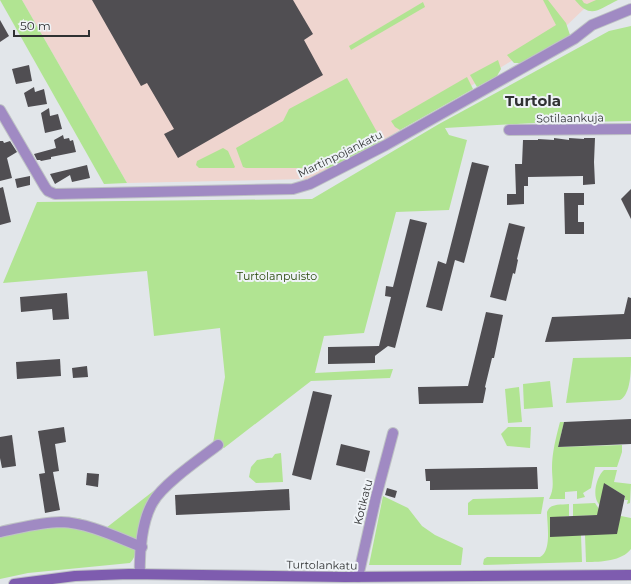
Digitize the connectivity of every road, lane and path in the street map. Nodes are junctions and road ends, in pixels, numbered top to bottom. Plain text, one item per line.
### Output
1 (631, 8) edge
2 (0, 110) edge
3 (631, 129) edge
4 (509, 130) dead end
5 (393, 433) dead end
6 (218, 445) dead end
7 (0, 532) edge
8 (142, 547) junction
9 (631, 575) edge
10 (358, 577) junction
11 (140, 579) edge
12 (14, 584) edge

1 - 2 street, Martinpojankatu
3 - 4 street, Sotilaankuja
5 - 10 street, Kotikatu
6 - 8 street
7 - 8 street
8 - 11 street
9 - 10 main road, Turtolankatu
10 - 11 main road, Turtolankatu
11 - 12 main road, Turtolankatu

